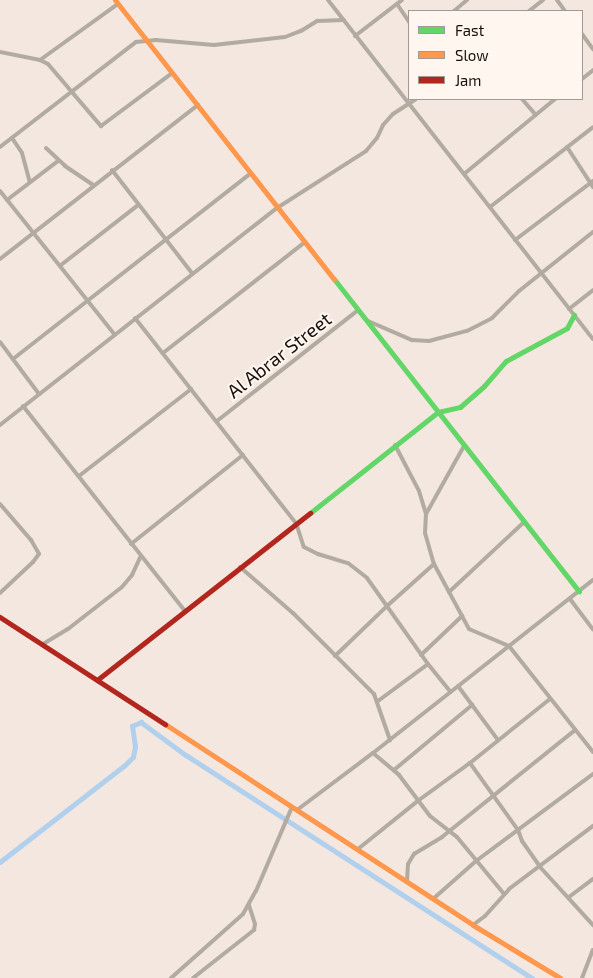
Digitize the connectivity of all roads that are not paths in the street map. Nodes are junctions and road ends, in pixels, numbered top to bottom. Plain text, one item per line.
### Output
1 (328, 0) edge
2 (402, 0) edge
3 (543, 0) edge
4 (464, 1) edge
5 (116, 2) edge
6 (397, 4) junction
7 (455, 10) edge
8 (530, 10) edge
9 (344, 20) junction
10 (408, 20) edge
11 (583, 35) edge
12 (355, 36) junction
13 (146, 40) junction
14 (593, 49) edge
15 (0, 52) edge
16 (40, 60) junction
17 (593, 70) edge
18 (172, 73) junction
19 (583, 78) edge
20 (71, 92) junction
21 (415, 100) edge
22 (523, 100) edge
23 (554, 100) edge
24 (409, 104) junction
25 (198, 105) junction
26 (536, 115) junction
27 (593, 127) edge
28 (12, 138) junction
29 (0, 147) edge
30 (566, 147) junction
31 (46, 148) dead end
32 (58, 161) junction
33 (112, 170) junction
34 (251, 174) junction
35 (464, 174) junction
36 (30, 182) junction
37 (592, 183) edge
38 (93, 185) junction
39 (0, 191) edge
40 (7, 200) junction
41 (138, 205) junction
42 (490, 207) junction
43 (277, 208) junction
44 (34, 231) junction
45 (593, 232) edge
46 (165, 239) junction
47 (515, 240) junction
48 (305, 242) junction
49 (0, 259) edge
50 (60, 265) junction
51 (541, 273) junction
52 (192, 274) junction
53 (593, 290) edge
54 (87, 300) junction
55 (569, 309) junction
56 (358, 310) junction
57 (574, 315) junction
58 (136, 318) junction
59 (364, 318) junction
60 (114, 334) junction
61 (593, 339) edge
62 (0, 342) edge
63 (163, 353) junction
64 (13, 358) junction
65 (190, 389) junction
66 (39, 394) junction
67 (23, 406) junction
68 (438, 412) junction
69 (217, 422) junction
70 (0, 425) edge
71 (395, 445) junction
72 (464, 446) junction
73 (243, 455) junction
74 (79, 476) junction
75 (0, 504) edge
76 (426, 514) junction
77 (524, 522) junction
78 (296, 523) junction
79 (131, 544) junction
80 (140, 556) junction
81 (434, 564) junction
82 (240, 567) junction
83 (593, 580) edge
84 (449, 592) junction
85 (579, 592) junction
86 (0, 593) edge
87 (570, 599) junction
88 (386, 606) junction
89 (184, 610) junction
90 (0, 616) edge
91 (462, 616) junction
92 (593, 629) edge
93 (43, 644) junction
94 (509, 646) junction
95 (421, 654) junction
96 (335, 656) junction
97 (428, 664) junction
98 (98, 680) junction
99 (458, 686) junction
100 (451, 692) junction
101 (550, 698) junction
102 (378, 701) junction
103 (472, 705) junction
104 (575, 730) junction
105 (390, 740) junction
106 (498, 740) junction
107 (593, 752) edge
108 (373, 753) junction
109 (470, 763) junction
110 (394, 770) junction
111 (593, 774) edge
112 (493, 797) junction
113 (418, 800) junction
114 (294, 808) junction
115 (593, 826) edge
116 (448, 830) junction
117 (518, 830) junction
118 (358, 850) junction
119 (476, 861) junction
120 (540, 867) junction
121 (593, 879) edge
122 (407, 882) junction
123 (504, 894) junction
124 (569, 897) junction
125 (433, 899) junction
126 (249, 905) junction
127 (473, 925) junction
128 (593, 925) edge
129 (593, 950) edge
130 (171, 978) edge
131 (193, 978) edge
132 (560, 978) edge
133 (582, 978) edge

1 - 9 street
2 - 6 street
3 - 8 street
4 - 7 street
5 - 13 street
5 - 16 street
6 - 10 street
6 - 12 street
9 - 12 street
9 - 13 street
11 - 14 street
12 - 24 street
13 - 18 street
13 - 20 street
15 - 16 street
16 - 20 street
17 - 19 street
18 - 20 street
18 - 25 street
20 - 28 street
21 - 24 street
22 - 26 street
23 - 26 street
24 - 35 street
24 - 43 street
25 - 33 street
25 - 34 street
26 - 35 street
27 - 30 street
28 - 29 street
28 - 36 street
30 - 37 street
30 - 42 street
31 - 32 street
32 - 36 street
32 - 38 street
33 - 38 street
33 - 41 street
34 - 43 street
34 - 46 street
35 - 42 street
36 - 40 street
37 - 47 street
38 - 44 street
39 - 40 street
40 - 44 street
41 - 46 street
41 - 50 street
42 - 47 street
43 - 48 street
43 - 52 street
44 - 49 street
44 - 50 street
45 - 51 street
46 - 52 street
46 - 54 street
47 - 51 street
48 - 56 street
48 - 63 street
50 - 54 street
51 - 55 street
51 - 59 street
52 - 58 street
53 - 55 street
54 - 60 street
54 - 64 street
55 - 57 street
56 - 59 street
56 - 69 street, Al Abrar Street
57 - 61 street
57 - 68 street
58 - 60 street
58 - 63 street
59 - 68 street
60 - 66 street
62 - 64 street
63 - 65 street
64 - 66 street
65 - 69 street
65 - 74 street
66 - 67 street
67 - 70 street
67 - 74 street
68 - 71 street
68 - 72 street
69 - 73 street
71 - 76 street
71 - 78 street
72 - 76 street
72 - 77 street
73 - 78 street
73 - 79 street
74 - 79 street
75 - 86 street
76 - 81 street
77 - 84 street
77 - 85 street
78 - 82 street
78 - 88 street
79 - 80 street
80 - 89 street
80 - 93 street
81 - 84 street
81 - 88 street
82 - 89 street
82 - 96 street
83 - 85 street
84 - 91 street
85 - 87 street
87 - 92 street
87 - 94 street
88 - 95 street
88 - 96 street
89 - 98 street
90 - 93 street
91 - 94 street
91 - 95 street
93 - 98 street
94 - 99 street
94 - 101 street
95 - 97 street
96 - 102 street
97 - 100 street
97 - 102 street
98 - 114 street
99 - 100 street
99 - 103 street
100 - 105 street
101 - 104 street
101 - 106 street
102 - 105 street
103 - 106 street
103 - 110 street
104 - 107 street
104 - 112 street
105 - 108 street
106 - 109 street
108 - 110 street
108 - 114 street
109 - 112 street
109 - 113 street
110 - 113 street
111 - 117 street
112 - 116 street
112 - 117 street
113 - 116 street
113 - 118 street
114 - 118 street
114 - 126 street
115 - 120 street
116 - 119 street
116 - 122 street
117 - 119 street
117 - 120 street
118 - 122 street
119 - 123 street
119 - 125 street
120 - 123 street
120 - 124 street
121 - 124 street
122 - 125 street
123 - 127 street
124 - 128 street
125 - 127 street
126 - 130 street
126 - 131 street
127 - 132 street
129 - 133 street

